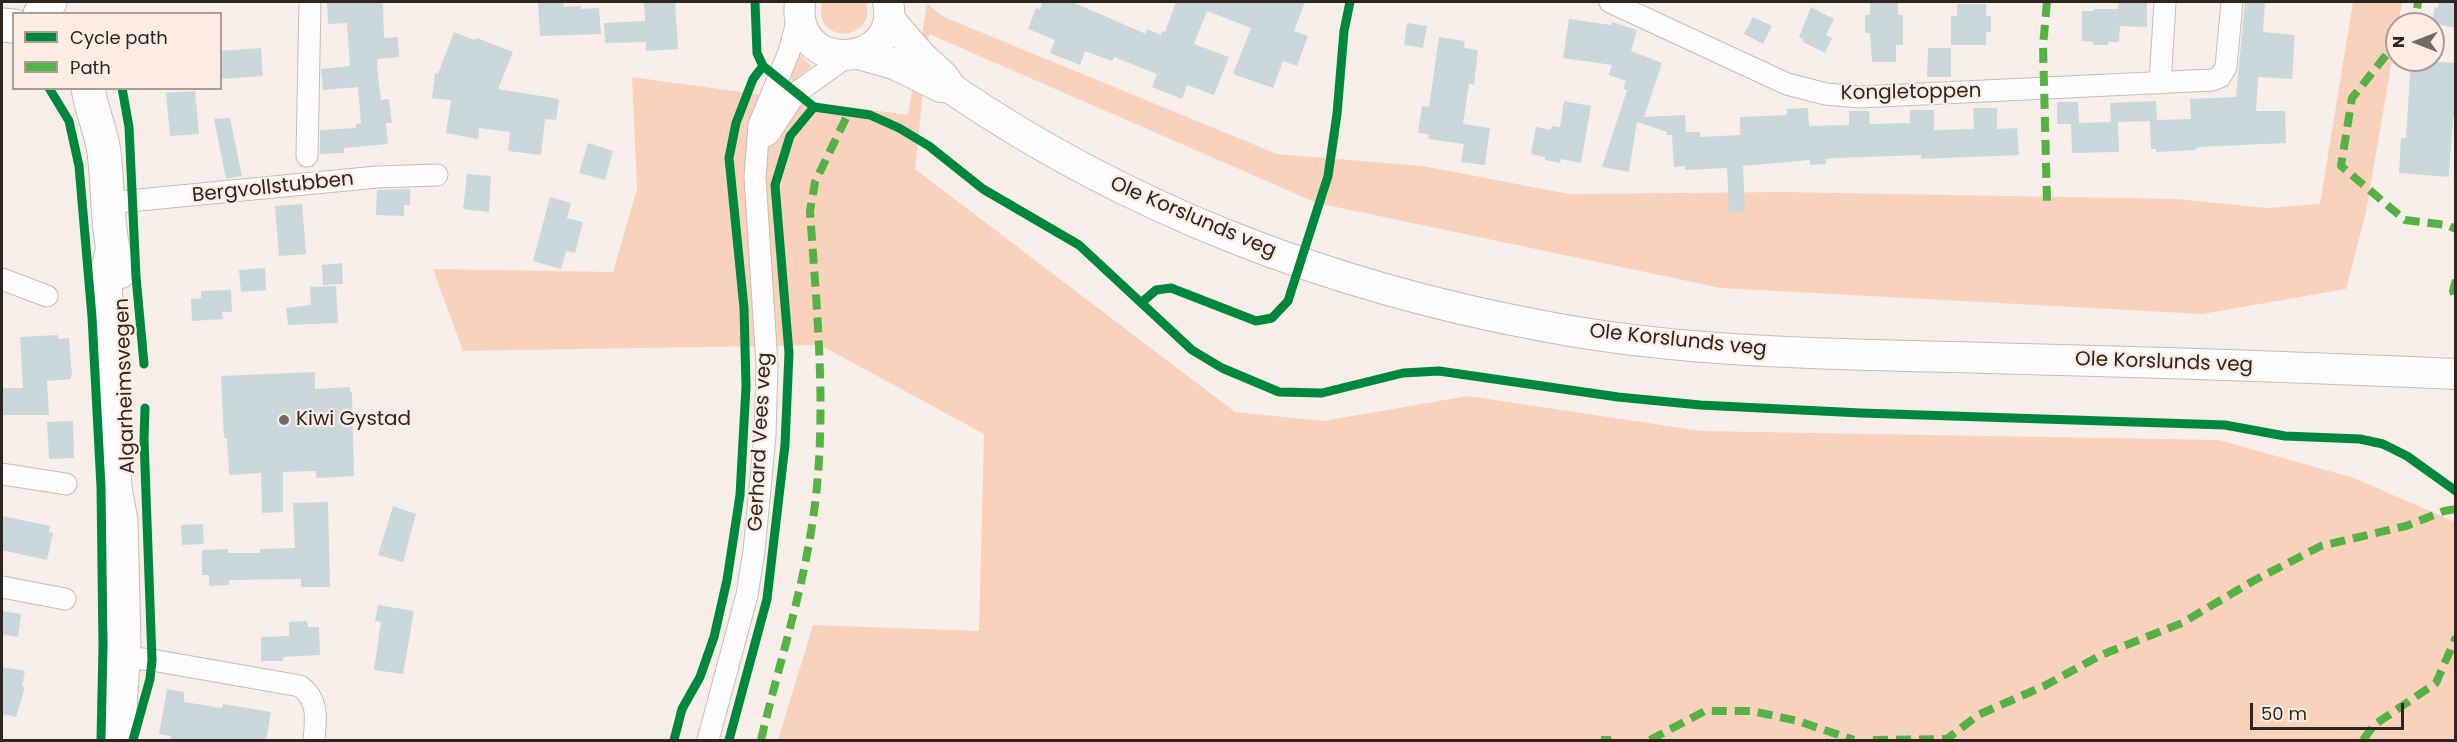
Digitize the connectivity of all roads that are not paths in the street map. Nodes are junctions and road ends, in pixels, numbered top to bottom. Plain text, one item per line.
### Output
1 (310, 2) edge
2 (1610, 2) edge
3 (2165, 2) edge
4 (2232, 2) edge
5 (799, 5) edge
6 (889, 10) edge
7 (853, 55) junction
8 (2160, 82) junction
9 (952, 89) junction
10 (86, 91) edge
11 (759, 139) junction
12 (307, 156) dead end
13 (437, 175) dead end
14 (108, 203) junction
15 (2, 279) edge
16 (47, 296) dead end
17 (2456, 374) edge
18 (2, 474) edge
19 (66, 484) dead end
20 (2, 587) edge
21 (65, 598) dead end
22 (123, 657) junction
23 (118, 741) edge
24 (314, 741) edge
25 (708, 741) edge

1 - 12 street
2 - 8 street, Kongletoppen
3 - 8 street
4 - 8 street, Kongletoppen
5 - 7 street, Ole Korslunds veg
5 - 11 street, Gerhard Vees veg
6 - 7 street
6 - 9 street, Ole Korslunds veg
7 - 9 street, Ole Korslunds veg
7 - 11 street
9 - 17 street, Ole Korslunds veg
10 - 14 main road, Algarheimsvegen
11 - 25 street, Gerhard Vees veg
13 - 14 street, Bergvollstubben
14 - 22 main road, Algarheimsvegen
15 - 16 street
18 - 19 street
20 - 21 street
22 - 23 main road, Algarheimsvegen
22 - 24 street

